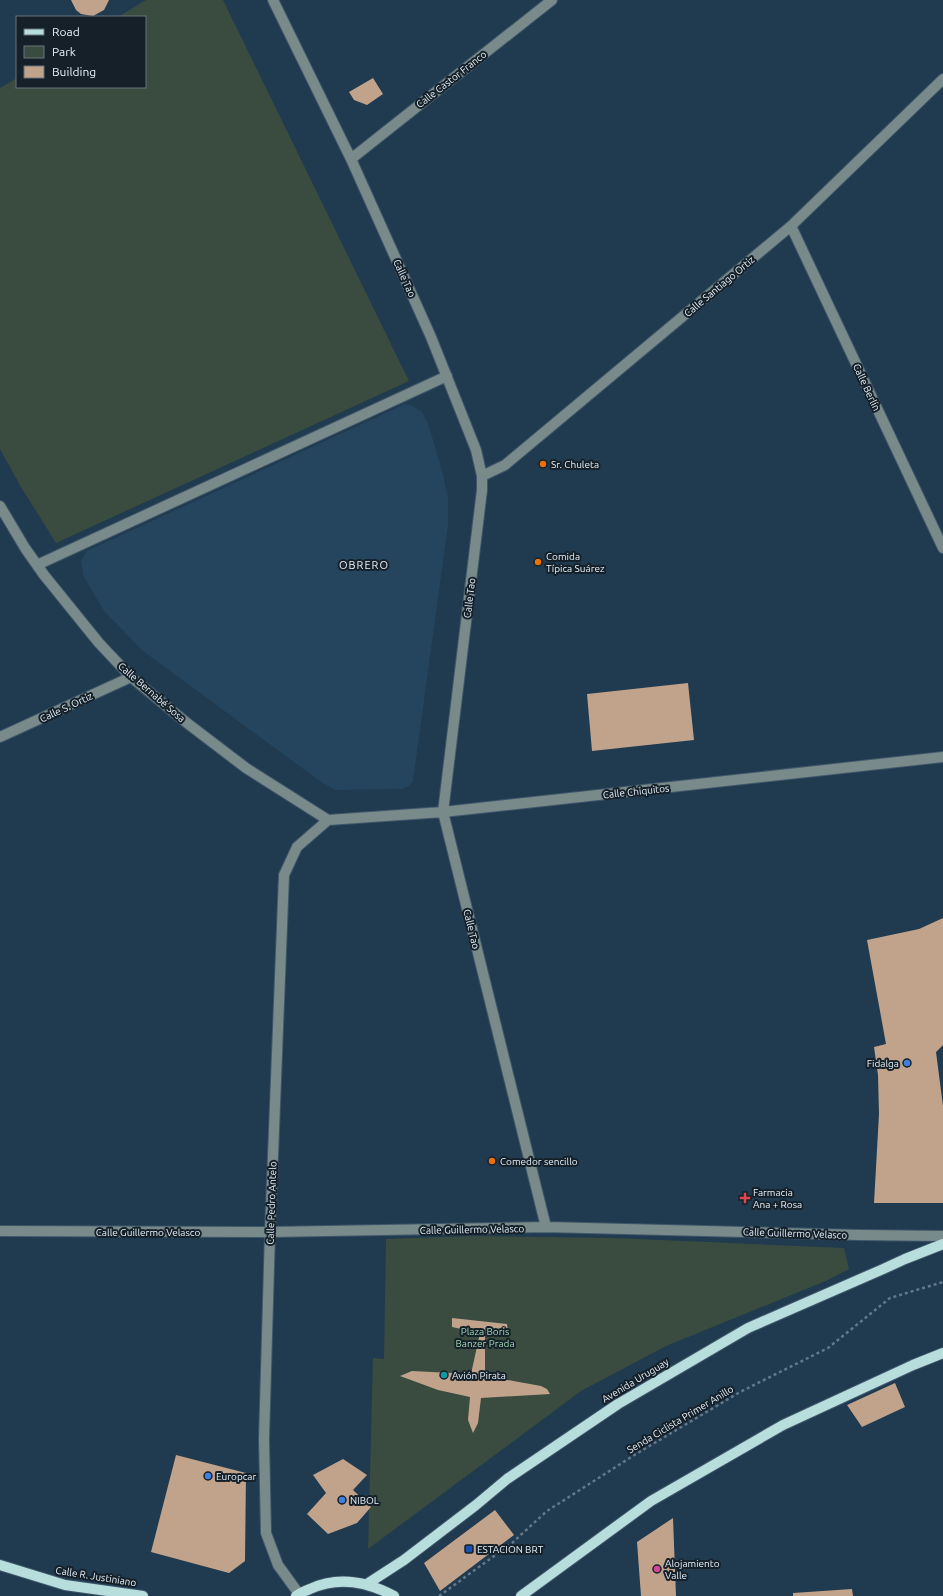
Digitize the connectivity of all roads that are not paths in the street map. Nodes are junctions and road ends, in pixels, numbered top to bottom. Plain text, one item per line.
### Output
1 (273, 0) edge
2 (552, 0) edge
3 (943, 79) edge
4 (351, 158) junction
5 (791, 226) junction
6 (447, 376) junction
7 (482, 476) junction
8 (0, 506) edge
9 (943, 548) edge
10 (37, 565) junction
11 (131, 677) junction
12 (0, 737) edge
13 (943, 757) edge
14 (443, 812) junction
15 (328, 820) junction
16 (546, 1227) junction
17 (0, 1231) edge
18 (270, 1232) junction
19 (943, 1236) edge
20 (943, 1244) edge
21 (943, 1353) edge
22 (0, 1565) edge
23 (367, 1584) junction
24 (298, 1595) edge
25 (143, 1596) edge
26 (394, 1596) edge
27 (521, 1596) edge

1 - 4 street, Calle Tao
2 - 4 street, Calle Castor Franco
3 - 5 street, Calle Santiago Ortiz
4 - 6 street, Calle Tao
5 - 7 street, Calle Santiago Ortiz
5 - 9 street, Calle Berlín
6 - 7 street, Calle Tao
6 - 10 street
7 - 14 street, Calle Tao
8 - 10 street, Calle Bernabé Sosa
10 - 11 street, Calle Bernabé Sosa
11 - 12 street, Calle S. Ortiz
11 - 15 street, Calle Bernabé Sosa
13 - 14 street, Calle Chiquitos
14 - 15 street, Calle Chiquitos
14 - 16 street, Calle Tao
15 - 18 street, Calle Pedro Antelo
16 - 18 street, Calle Guillermo Velasco
16 - 19 street, Calle Guillermo Velasco
17 - 18 street, Calle Guillermo Velasco
18 - 24 street, Calle Pedro Antelo
20 - 23 main road, Avenida Uruguay
21 - 27 main road
22 - 25 main road, Calle R. Justiniano
23 - 24 main road
23 - 26 main road

